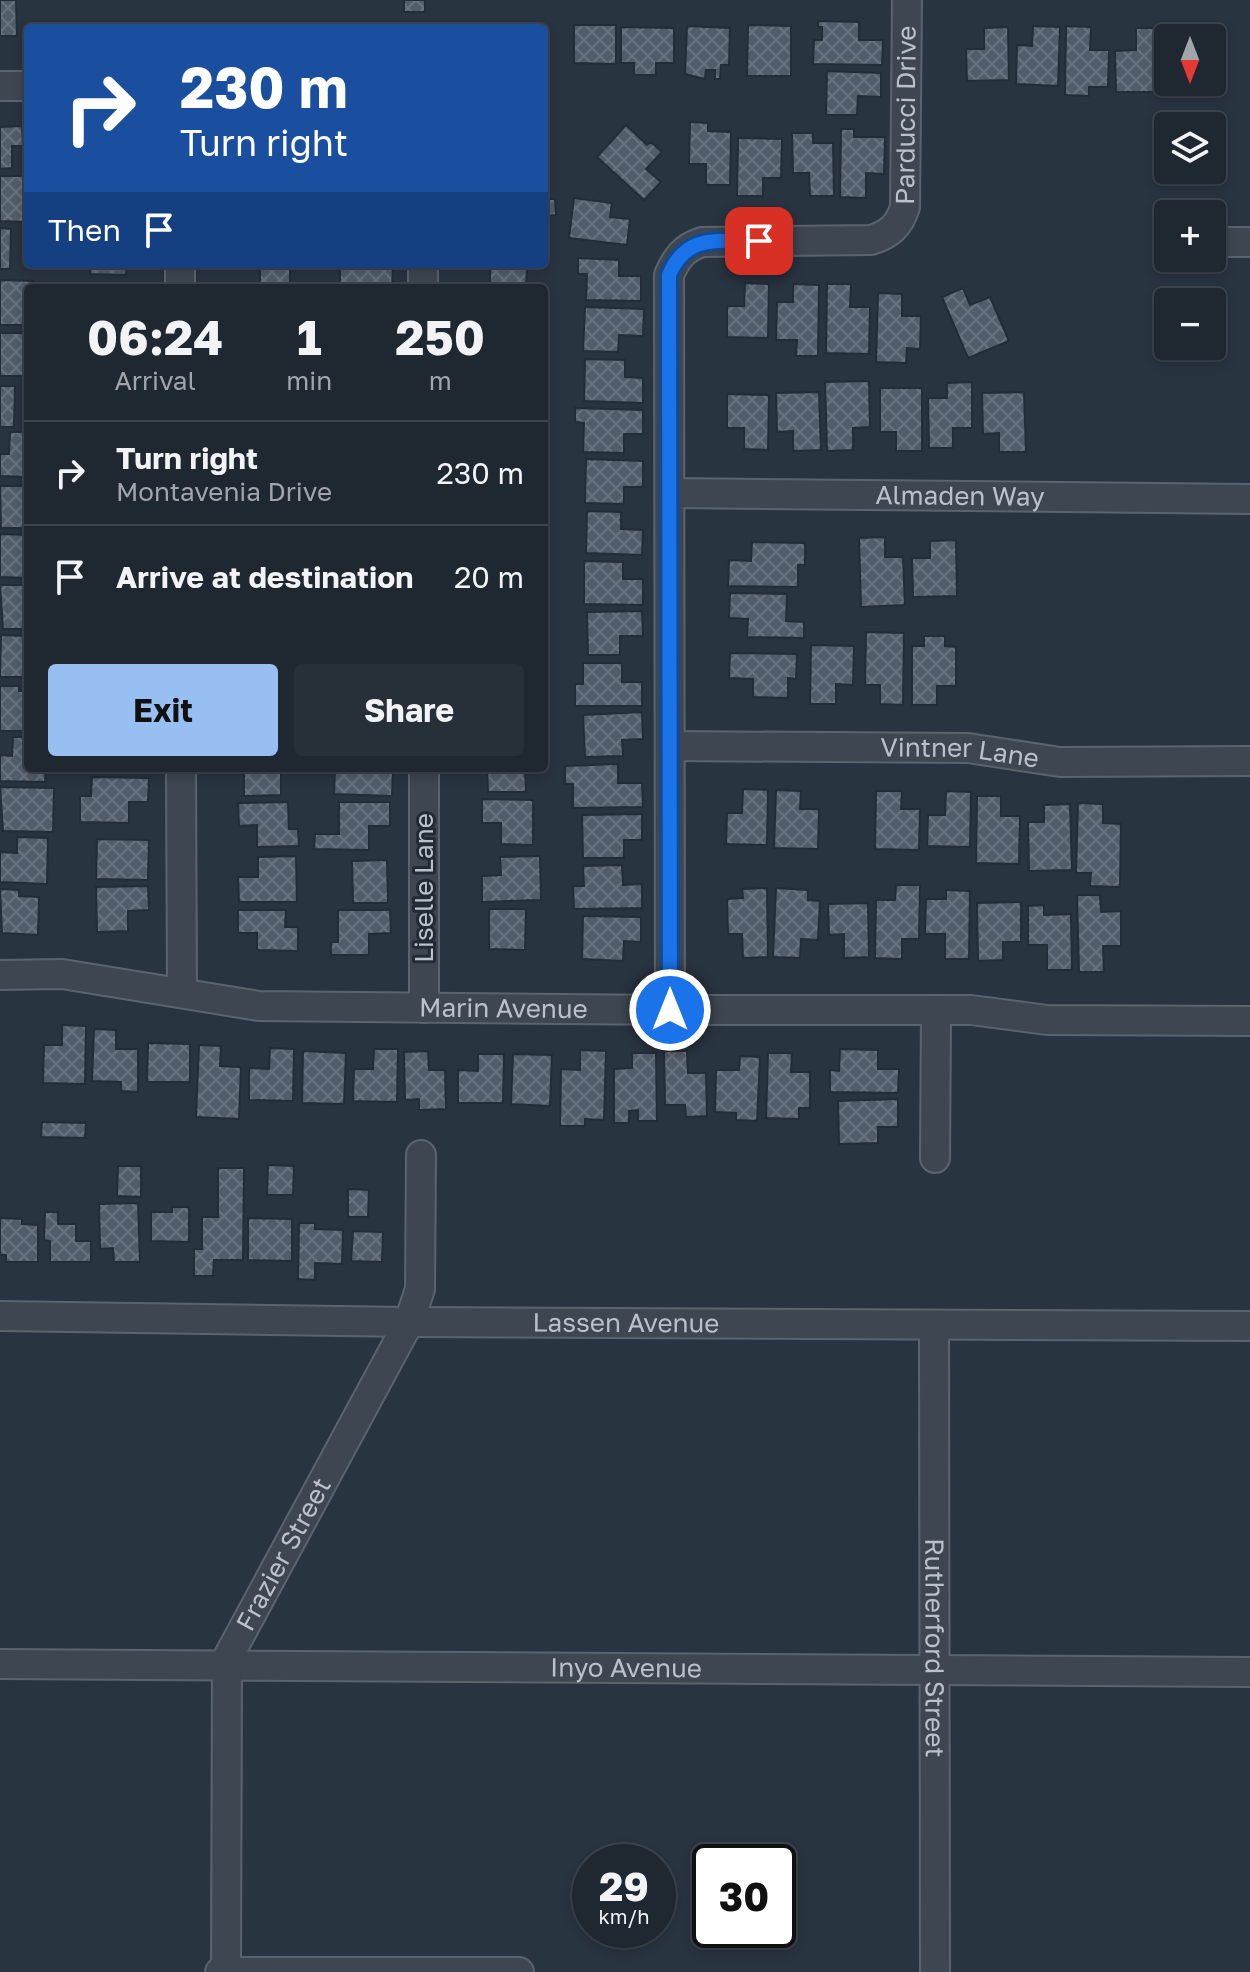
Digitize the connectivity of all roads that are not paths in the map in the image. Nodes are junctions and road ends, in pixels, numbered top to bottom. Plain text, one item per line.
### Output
1 (907, 0) edge
2 (0, 86) edge
3 (24, 86) edge
4 (1226, 242) edge
5 (1250, 242) edge
6 (670, 493) junction
7 (1250, 499) edge
8 (670, 746) junction
9 (1250, 761) edge
10 (181, 772) edge
11 (424, 772) edge
12 (0, 975) edge
13 (182, 993) junction
14 (424, 1008) junction
15 (670, 1010) junction
16 (936, 1011) junction
17 (1250, 1021) edge
18 (421, 1155) dead end
19 (935, 1158) dead end
20 (0, 1316) edge
21 (409, 1322) junction
22 (934, 1326) junction
23 (1250, 1326) edge
24 (0, 1664) edge
25 (227, 1666) junction
26 (935, 1671) junction
27 (1250, 1672) edge
28 (220, 1972) edge
29 (226, 1972) edge
30 (519, 1972) edge
31 (935, 1972) edge

1 - 6 street, Parducci Drive
2 - 3 street
4 - 5 street
6 - 7 street, Almaden Way
6 - 8 street
8 - 9 street, Vintner Lane
8 - 15 street
10 - 13 street
11 - 14 street, Liselle Lane
12 - 13 street, Marin Avenue
13 - 14 street, Marin Avenue
14 - 15 street, Marin Avenue
15 - 16 street, Marin Avenue
16 - 17 street, Marin Avenue
16 - 19 street
18 - 21 street, Frazier Street
20 - 21 street, Lassen Avenue
21 - 22 street, Lassen Avenue
21 - 25 street, Frazier Street
22 - 23 street, Lassen Avenue
22 - 26 street, Rutherford Street
24 - 25 street, Inyo Avenue
25 - 26 street, Inyo Avenue
25 - 29 street, Frazier Street
26 - 27 street, Inyo Avenue
26 - 31 street, Rutherford Street
28 - 29 street
29 - 30 street

